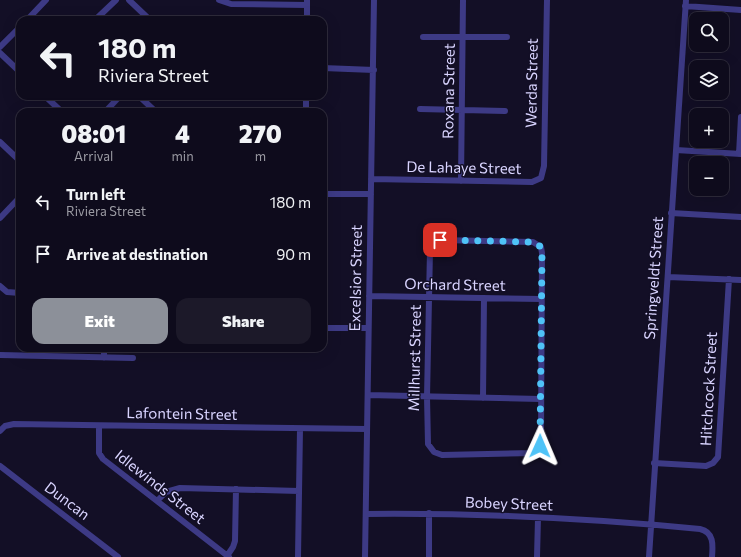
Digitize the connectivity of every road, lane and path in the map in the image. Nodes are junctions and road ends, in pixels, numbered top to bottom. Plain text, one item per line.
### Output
1 (46, 0) edge
2 (116, 0) edge
3 (129, 0) edge
4 (219, 0) edge
5 (374, 0) edge
6 (463, 0) edge
7 (547, 0) edge
8 (307, 3) edge
9 (685, 3) edge
10 (741, 10) edge
11 (31, 16) edge
12 (99, 16) edge
13 (146, 16) edge
14 (307, 16) edge
15 (16, 31) edge
16 (423, 37) dead end
17 (463, 37) junction
18 (507, 38) dead end
19 (0, 47) edge
20 (0, 53) edge
21 (16, 68) edge
22 (327, 68) edge
23 (374, 70) junction
24 (49, 100) edge
25 (116, 100) edge
26 (143, 100) edge
27 (58, 108) edge
28 (109, 108) edge
29 (152, 108) edge
30 (420, 109) dead end
31 (462, 111) junction
32 (505, 111) dead end
33 (741, 117) edge
34 (0, 142) edge
35 (676, 150) junction
36 (740, 154) edge
37 (16, 157) edge
38 (544, 166) joint
39 (372, 179) junction
40 (461, 181) junction
41 (327, 194) edge
42 (371, 194) junction
43 (16, 201) edge
44 (672, 213) junction
45 (741, 217) edge
46 (0, 218) edge
47 (668, 277) junction
48 (729, 279) junction
49 (741, 280) edge
50 (0, 286) edge
51 (16, 293) edge
52 (369, 296) junction
53 (429, 297) junction
54 (484, 298) junction
55 (541, 299) junction
56 (327, 328) edge
57 (368, 328) junction
58 (104, 352) edge
59 (0, 355) edge
60 (43, 355) joint
61 (104, 358) junction
62 (133, 358) dead end
63 (368, 395) junction
64 (427, 397) junction
65 (483, 398) junction
66 (540, 399) junction
67 (99, 426) junction
68 (300, 429) junction
69 (366, 429) junction
70 (0, 431) edge
71 (654, 463) junction
72 (0, 466) edge
73 (236, 490) junction
74 (299, 491) junction
75 (157, 501) junction
76 (429, 513) junction
77 (366, 514) junction
78 (538, 518) junction
79 (651, 525) junction
80 (228, 556) edge
81 (118, 557) edge
82 (298, 557) edge
83 (365, 557) edge
84 (429, 557) edge
85 (537, 557) edge
86 (650, 557) edge
87 (712, 557) edge

1 - 11 street
2 - 12 street
3 - 13 street
4 - 8 street
5 - 23 street, Excelsior Street
6 - 17 street, Roxana Street
7 - 38 street, Werda Street
8 - 14 street
9 - 10 street
9 - 35 street, Springveldt Street
15 - 19 street
16 - 17 street
17 - 18 street
17 - 31 street, Roxana Street
20 - 21 street
22 - 23 street
23 - 39 street, Excelsior Street
24 - 27 street
25 - 28 street
26 - 29 street
30 - 31 street
31 - 32 street
31 - 40 street, Roxana Street
33 - 36 street
34 - 37 street
35 - 36 street
35 - 44 street, Springveldt Street
38 - 40 street, De Lahaye Street
39 - 40 street, De Lahaye Street
39 - 42 street, Excelsior Street
41 - 42 street
42 - 52 street, Excelsior Street
43 - 46 street
44 - 45 street
44 - 47 street, Springveldt Street
47 - 48 street
47 - 71 street, Springveldt Street
48 - 49 street
48 - 71 street, Hitchcock Street
50 - 51 street
52 - 53 street, Orchard Street
52 - 57 street, Excelsior Street
53 - 54 street, Orchard Street
53 - 55 street, Millhurst Street
53 - 64 street, Millhurst Street
54 - 55 street, Orchard Street
54 - 65 street
55 - 66 street
56 - 57 street
57 - 63 street, Excelsior Street
58 - 61 street
59 - 60 street
60 - 61 street
61 - 62 street
63 - 64 street
63 - 69 street, Excelsior Street
64 - 65 street
64 - 66 street, Millhurst Street
65 - 66 street
67 - 68 street, Lafontein Street
67 - 70 street, Lafontein Street
67 - 75 street, Idlewinds Street
68 - 69 street, Lafontein Street
68 - 74 street
69 - 77 street, Excelsior Street
71 - 79 street, Springveldt Street
72 - 81 street, Duncan
73 - 74 street
73 - 75 street
73 - 80 street
74 - 82 street
75 - 80 street, Idlewinds Street
76 - 77 street, Bobey Street
76 - 78 street, Bobey Street
76 - 84 street
77 - 83 street, Excelsior Street
78 - 79 street, Bobey Street
78 - 85 street
79 - 86 street, Springveldt Street
79 - 87 street, Bobey Street

